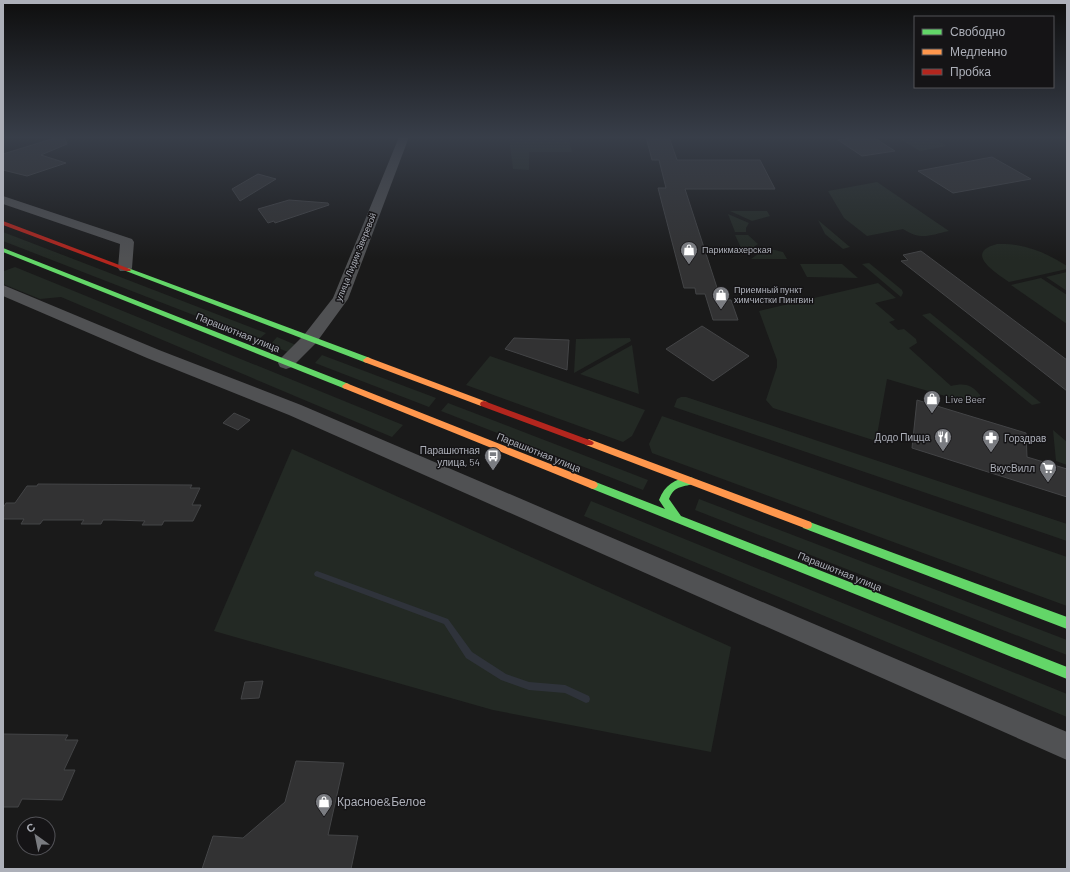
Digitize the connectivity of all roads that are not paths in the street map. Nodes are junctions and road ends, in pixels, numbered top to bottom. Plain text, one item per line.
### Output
1 (388, 178) edge
2 (3, 200) edge
3 (3, 223) edge
4 (3, 250) edge
5 (125, 268) junction
6 (3, 290) edge
7 (310, 339) junction
8 (286, 363) junction
9 (690, 481) junction
10 (678, 519) junction
11 (1067, 623) edge
12 (1067, 673) edge
13 (1067, 746) edge

1 - 7 street, улица Лидии Зверевой
2 - 5 street
3 - 5 main road, Парашютная улица
4 - 8 main road, Парашютная улица
5 - 7 main road, Парашютная улица
6 - 13 street
7 - 8 street, улица Лидии Зверевой
7 - 9 main road, Парашютная улица
8 - 10 main road, Парашютная улица
9 - 10 main road
9 - 11 main road, Парашютная улица
10 - 12 main road, Парашютная улица

